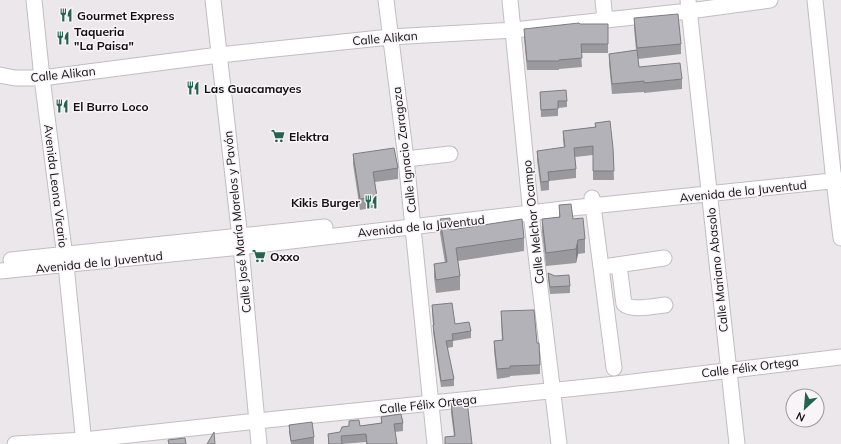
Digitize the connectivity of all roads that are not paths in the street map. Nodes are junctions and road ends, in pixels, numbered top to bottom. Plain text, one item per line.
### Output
1 (34, 0) edge
2 (213, 0) edge
3 (386, 0) edge
4 (510, 0) edge
5 (603, 0) edge
6 (770, 0) edge
7 (815, 0) edge
8 (689, 5) edge
9 (605, 20) junction
10 (514, 30) junction
11 (390, 36) junction
12 (219, 55) junction
13 (0, 75) edge
14 (42, 78) junction
15 (450, 154) dead end
16 (406, 159) junction
17 (837, 176) edge
18 (708, 190) junction
19 (592, 202) junction
20 (531, 209) junction
21 (412, 222) junction
22 (841, 238) edge
23 (240, 241) junction
24 (664, 258) dead end
25 (66, 260) junction
26 (0, 261) edge
27 (619, 265) junction
28 (601, 266) junction
29 (0, 271) edge
30 (665, 305) dead end
31 (841, 357) edge
32 (614, 368) dead end
33 (728, 369) junction
34 (553, 390) junction
35 (432, 403) junction
36 (257, 421) junction
37 (84, 442) edge
38 (15, 444) edge
39 (259, 444) edge
40 (435, 444) edge
41 (559, 444) edge
42 (737, 444) edge

1 - 14 street, Avenida Leona Vicario
2 - 12 street, Calle José María Morelos y Pavón
3 - 11 street, Calle Ignacio Zaragoza
4 - 10 street, Calle Melchor Ocampo
5 - 9 street
6 - 8 street, Calle Alikan
7 - 17 street
8 - 9 street, Calle Alikan
8 - 18 street, Calle Mariano Abasolo
9 - 10 street, Calle Alikan
10 - 11 street, Calle Alikan
10 - 20 street, Calle Melchor Ocampo
11 - 12 street, Calle Alikan
11 - 16 street, Calle Ignacio Zaragoza
12 - 14 street, Calle Alikan
12 - 23 street, Calle José María Morelos y Pavón
13 - 14 street, Calle Alikan
14 - 25 street, Avenida Leona Vicario
15 - 16 street
16 - 21 street, Calle Ignacio Zaragoza
17 - 18 street, Avenida de la Juventud
17 - 22 street
18 - 19 street, Avenida de la Juventud
18 - 33 street, Calle Mariano Abasolo
19 - 20 street, Avenida de la Juventud
19 - 28 street
20 - 21 street, Avenida de la Juventud
20 - 34 street, Calle Melchor Ocampo
21 - 23 street, Avenida de la Juventud
21 - 35 street, Calle Ignacio Zaragoza
23 - 25 street, Avenida de la Juventud
23 - 36 street, Calle José María Morelos y Pavón
24 - 27 street
25 - 26 street, Avenida de la Juventud
25 - 29 street, Avenida de la Juventud
25 - 37 street, Avenida Leona Vicario
27 - 28 street
27 - 30 street
28 - 32 street
31 - 33 street, Calle Félix Ortega
33 - 34 street, Calle Félix Ortega
33 - 42 street, Calle Mariano Abasolo
34 - 35 street, Calle Félix Ortega
34 - 41 street, Calle Melchor Ocampo
35 - 36 street, Calle Félix Ortega
35 - 40 street, Calle Ignacio Zaragoza
36 - 37 street, Calle Félix Ortega
36 - 39 street, Calle José María Morelos y Pavón
37 - 38 street, Calle Félix Ortega

